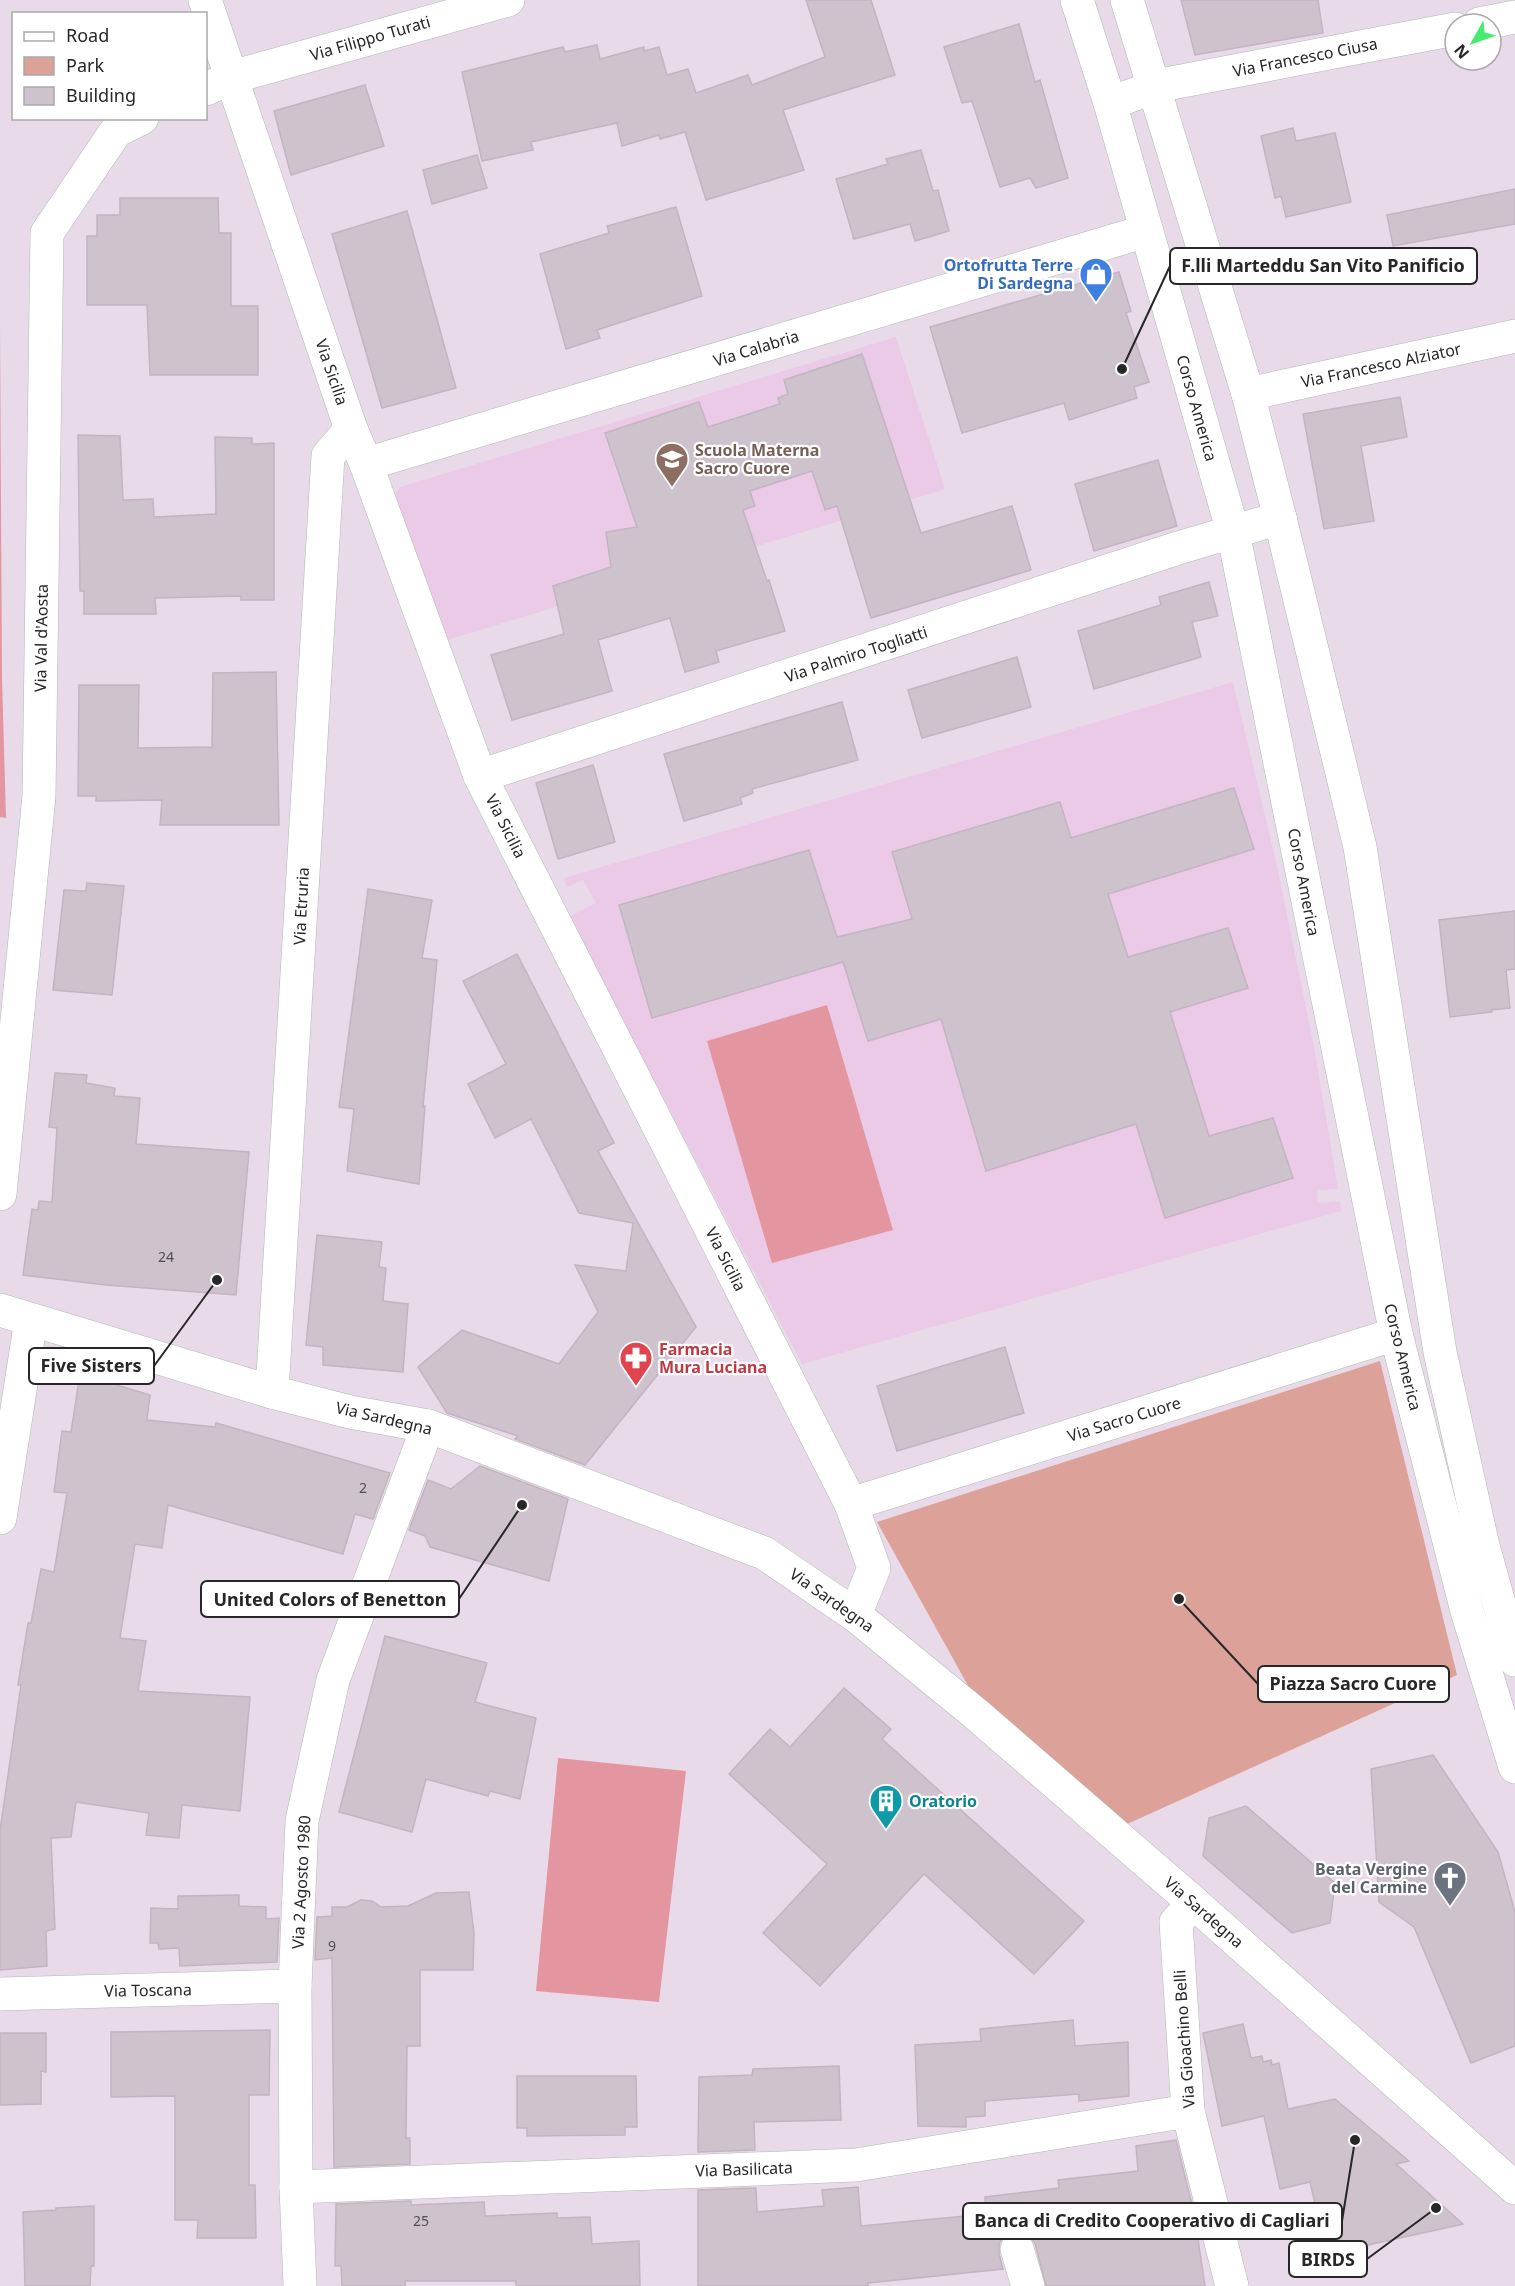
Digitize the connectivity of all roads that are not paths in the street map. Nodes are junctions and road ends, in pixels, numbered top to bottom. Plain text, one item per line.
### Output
1 (205, 0) edge
2 (508, 0) edge
3 (1077, 0) edge
4 (1127, 0) edge
5 (1443, 30) edge
6 (219, 83) edge
7 (1154, 86) junction
8 (1110, 103) junction
9 (138, 120) edge
10 (1146, 231) junction
11 (1515, 336) edge
12 (1248, 394) junction
13 (351, 429) junction
14 (366, 464) junction
15 (1280, 518) junction
16 (1233, 532) junction
17 (480, 776) junction
18 (0, 1194) edge
19 (0, 1310) edge
20 (31, 1320) junction
21 (1396, 1334) junction
22 (272, 1392) junction
23 (428, 1426) junction
24 (851, 1504) junction
25 (0, 1518) edge
26 (855, 1615) junction
27 (1515, 1660) edge
28 (1515, 1767) edge
29 (1194, 1902) junction
30 (295, 1986) junction
31 (0, 1994) edge
32 (1188, 2111) junction
33 (1511, 2183) edge
34 (296, 2187) junction
35 (1017, 2249) dead end
36 (300, 2286) edge
37 (1028, 2286) edge
38 (1232, 2286) edge

1 - 6 street, Via Sicilia
2 - 6 street, Via Filippo Turati
3 - 8 street, Corso America
4 - 7 street
5 - 7 street, Via Francesco Ciusa
6 - 13 street, Via Sicilia
7 - 8 street, Via Francesco Ciusa
7 - 12 street
8 - 10 street, Corso America
9 - 18 street, Via Val d'Aosta
10 - 14 street, Via Calabria
10 - 16 street, Corso America
11 - 12 street, Via Francesco Alziator
12 - 15 street
13 - 14 street, Via Sicilia
13 - 22 street, Via Etruria
14 - 17 street, Via Sicilia
15 - 16 street, Via Palmiro Togliatti
15 - 27 street
16 - 17 street, Via Palmiro Togliatti
16 - 21 street, Corso America
17 - 24 street, Via Sicilia
19 - 20 street, Via Sardegna
20 - 22 street, Via Sardegna
20 - 25 street
21 - 24 street, Via Sacro Cuore
21 - 28 street, Corso America
22 - 23 street, Via Sardegna
23 - 26 street, Via Sardegna
23 - 30 street, Via 2 Agosto 1980
24 - 26 street, Via Sicilia
26 - 29 street, Via Sardegna
29 - 32 street, Via Gioachino Belli
29 - 33 street, Via Sardegna
30 - 31 street, Via Toscana
30 - 34 street, Via 2 Agosto 1980
32 - 34 street, Via Basilicata
32 - 38 street, Via Gioachino Belli
34 - 36 street, Via 2 Agosto 1980
35 - 37 street

